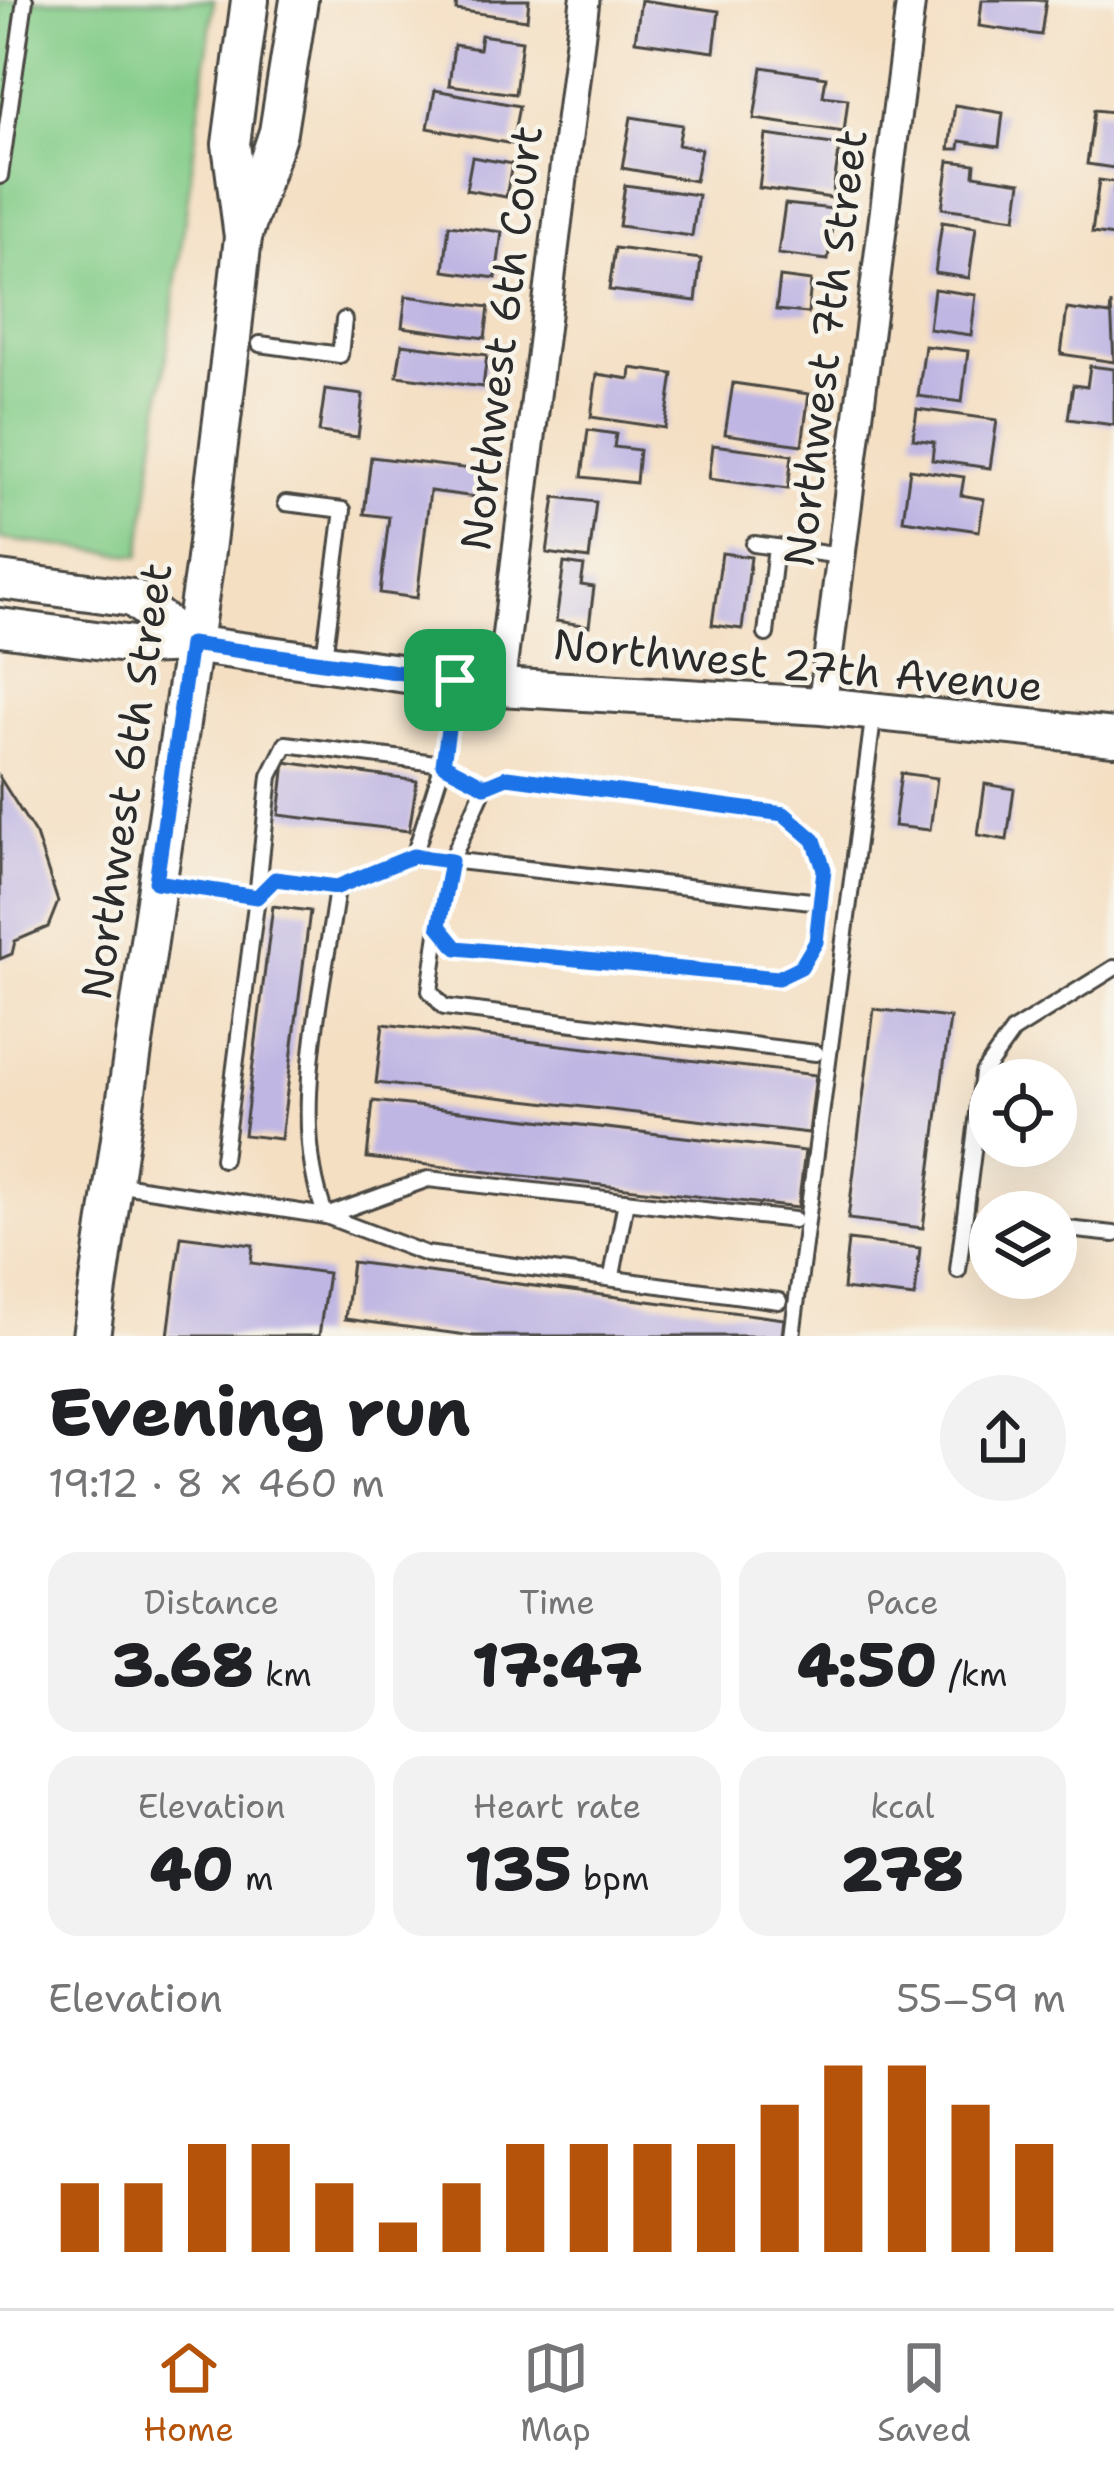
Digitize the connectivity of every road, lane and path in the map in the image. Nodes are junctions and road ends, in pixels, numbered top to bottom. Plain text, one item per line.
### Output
1 (25, 0) edge
2 (250, 0) edge
3 (298, 0) edge
4 (584, 0) edge
5 (911, 0) edge
6 (0, 176) edge
7 (243, 237) junction
8 (344, 320) dead end
9 (260, 344) dead end
10 (286, 502) dead end
11 (754, 544) dead end
12 (776, 547) junction
13 (841, 556) junction
14 (0, 580) edge
15 (0, 627) edge
16 (766, 634) dead end
17 (190, 644) junction
18 (323, 663) junction
19 (455, 680) junction
20 (500, 686) junction
21 (822, 706) junction
22 (874, 712) junction
23 (1114, 737) edge
24 (443, 764) junction
25 (485, 786) junction
26 (413, 856) junction
27 (451, 861) junction
28 (156, 882) junction
29 (337, 887) junction
30 (257, 897) junction
31 (820, 902) junction
32 (439, 926) junction
33 (1114, 968) edge
34 (816, 1053) dead end
35 (223, 1159) dead end
36 (112, 1184) junction
37 (626, 1201) junction
38 (326, 1216) junction
39 (794, 1220) dead end
40 (1077, 1230) edge
41 (1114, 1234) edge
42 (958, 1270) dead end
43 (612, 1276) junction
44 (779, 1301) dead end
45 (91, 1336) edge
46 (792, 1336) edge

1 - 6 lane
2 - 7 street, Northwest 6th Street
3 - 7 street, Northwest 6th Street
4 - 20 street, Northwest 6th Court
5 - 13 street, Northwest 7th Street
7 - 17 street, Northwest 6th Street
8 - 9 lane
10 - 18 lane
11 - 12 lane
12 - 13 lane
12 - 16 lane
13 - 21 street, Northwest 7th Street
14 - 17 street
15 - 17 street, Northwest 27th Avenue
17 - 18 street, Northwest 27th Avenue
17 - 28 street, Northwest 6th Street
18 - 19 street, Northwest 27th Avenue
19 - 20 street, Northwest 27th Avenue
19 - 24 lane
20 - 21 street, Northwest 27th Avenue
21 - 22 street, Northwest 27th Avenue
22 - 23 street, Northwest 27th Avenue
22 - 46 lane
24 - 25 lane
24 - 26 lane
24 - 30 lane
25 - 27 lane
25 - 31 lane
26 - 27 lane
26 - 29 lane
27 - 31 lane
27 - 32 lane
28 - 30 lane
28 - 36 street, Northwest 6th Street
29 - 30 lane
29 - 38 lane
30 - 35 lane
31 - 32 lane
32 - 34 lane
33 - 42 lane
36 - 38 lane
36 - 45 street, Northwest 6th Street
37 - 38 lane
37 - 39 lane
37 - 43 lane
38 - 43 lane
40 - 41 lane
43 - 44 lane

